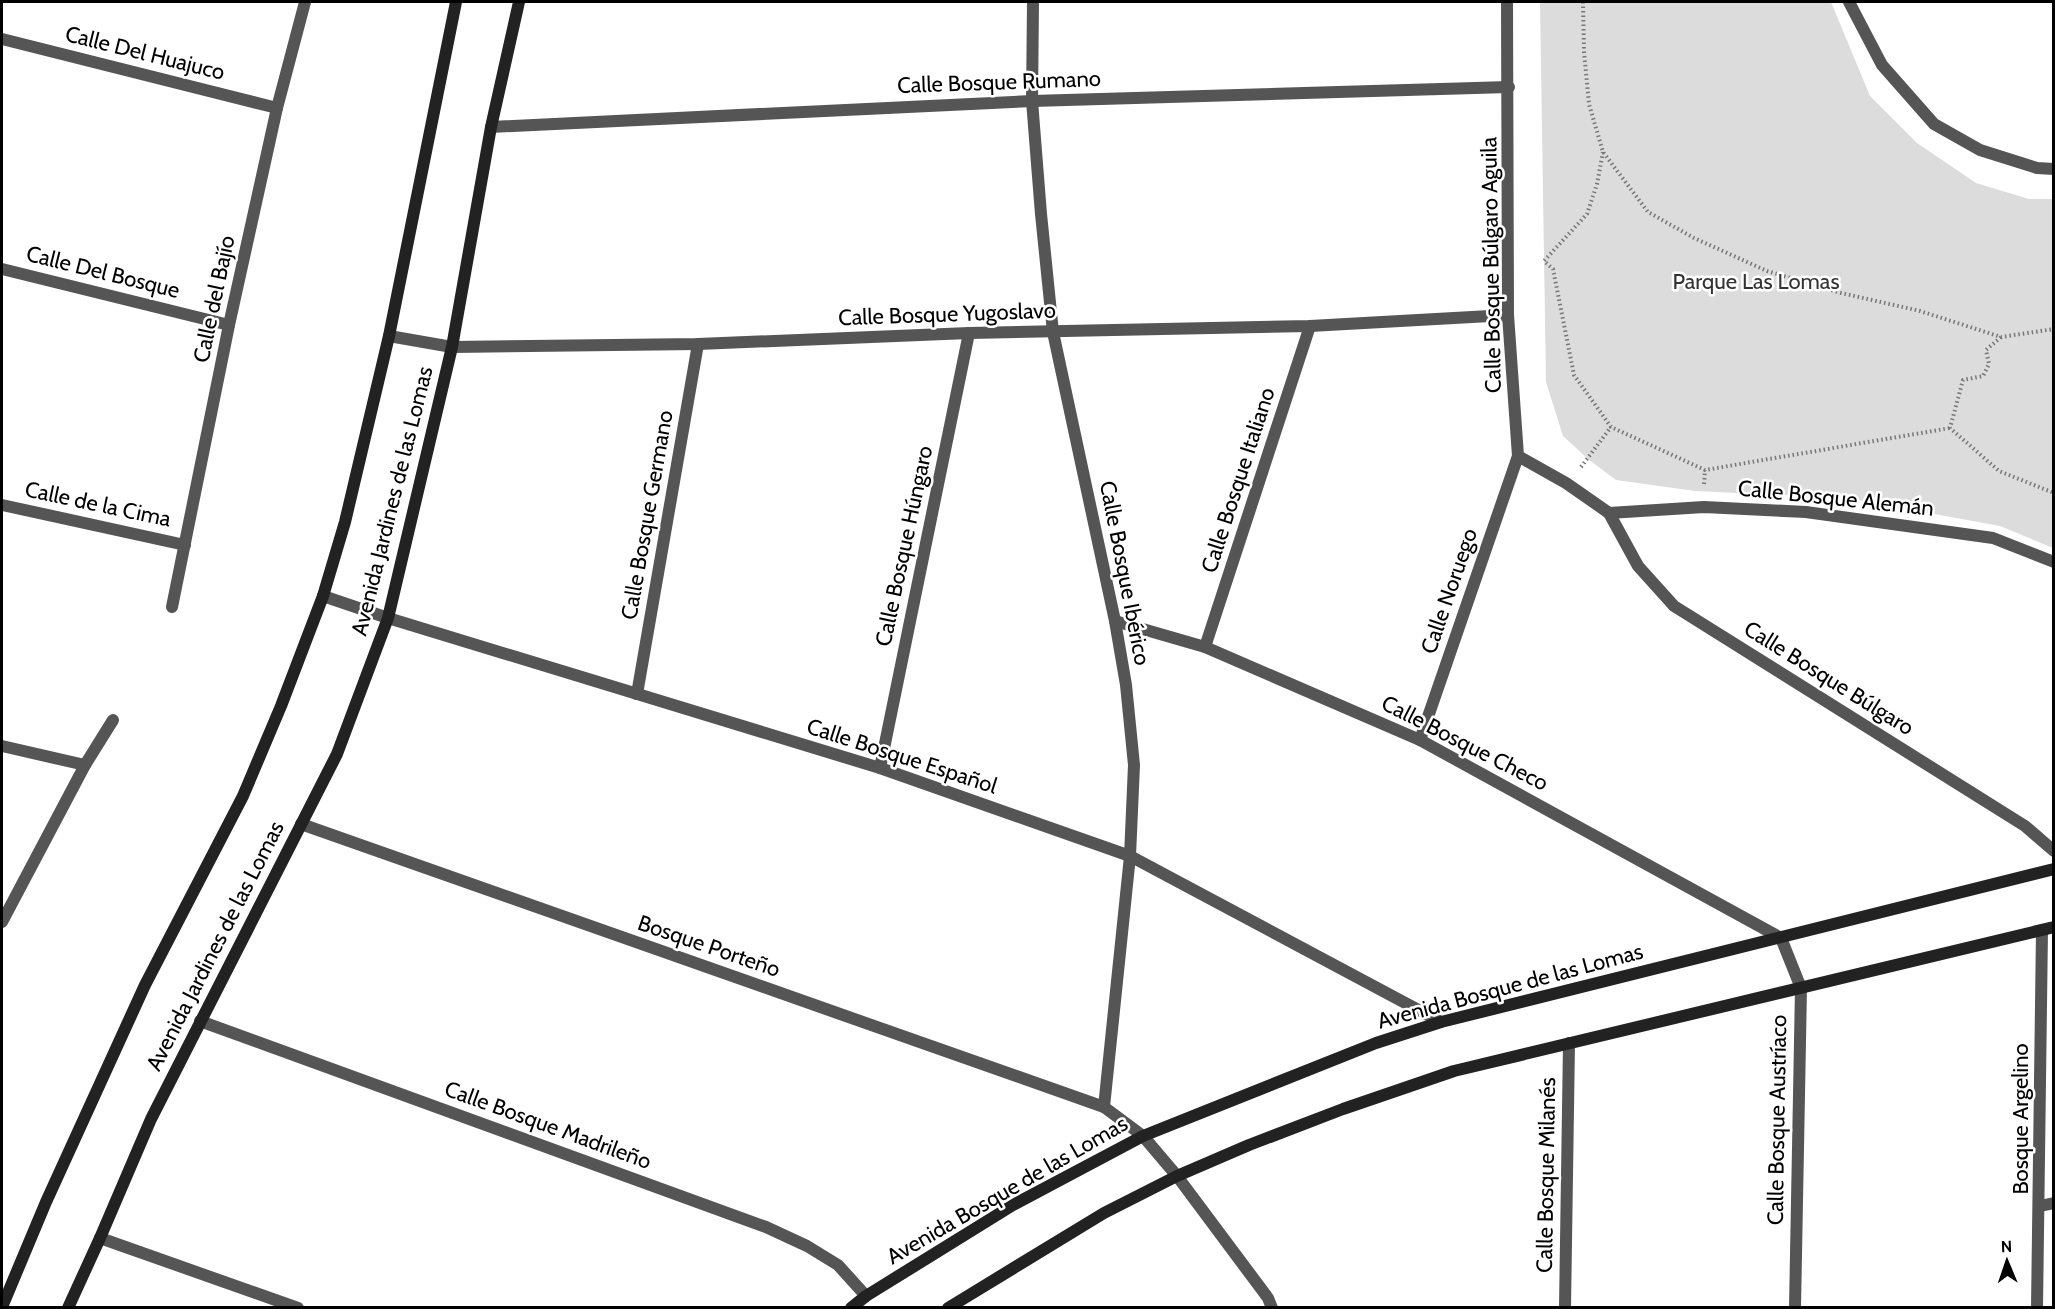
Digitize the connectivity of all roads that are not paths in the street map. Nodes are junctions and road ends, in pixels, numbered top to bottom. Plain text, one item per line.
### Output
1 (305, 2) edge
2 (456, 2) edge
3 (519, 2) edge
4 (1033, 2) edge
5 (1507, 2) edge
6 (1849, 2) edge
7 (2, 39) edge
8 (1509, 87) junction
9 (1032, 100) junction
10 (278, 108) junction
11 (491, 127) junction
12 (2054, 170) edge
13 (2, 269) edge
14 (1508, 315) junction
15 (229, 325) junction
16 (1310, 326) junction
17 (1053, 332) junction
18 (969, 333) junction
19 (389, 336) junction
20 (698, 344) junction
21 (452, 347) junction
22 (1518, 456) junction
23 (2, 505) edge
24 (1609, 513) junction
25 (185, 545) junction
26 (2054, 562) edge
27 (323, 596) junction
28 (172, 607) dead end
29 (388, 618) junction
30 (1115, 621) junction
31 (1205, 647) junction
32 (637, 694) junction
33 (113, 720) dead end
34 (1420, 740) junction
35 (2, 746) edge
36 (85, 765) junction
37 (879, 768) junction
38 (301, 824) junction
39 (2054, 851) edge
40 (1130, 856) junction
41 (2054, 869) edge
42 (2, 922) edge
43 (2048, 928) edge
44 (1781, 938) junction
45 (1801, 988) junction
46 (200, 1021) junction
47 (1441, 1022) junction
48 (1569, 1043) junction
49 (1104, 1107) junction
50 (1143, 1136) junction
51 (1177, 1176) junction
52 (2054, 1203) edge
53 (2040, 1206) junction
54 (100, 1238) junction
55 (866, 1296) junction
56 (2, 1307) edge
57 (68, 1308) edge
58 (298, 1308) edge
59 (851, 1308) edge
60 (948, 1308) edge
61 (1272, 1308) edge
62 (1565, 1308) edge
63 (1795, 1308) edge
64 (2037, 1308) edge

1 - 10 street, Calle del Bajío
2 - 19 street, Avenida Jardines de las Lomas
3 - 11 street, Avenida Jardines de las Lomas
4 - 9 street, Calle Bosque Ibérico
5 - 8 street, Calle Bosque Búlgaro Aguila
6 - 12 street
7 - 10 street, Calle Del Huajuco
8 - 9 street, Calle Bosque Rumano
8 - 14 street, Calle Bosque Búlgaro Aguila
9 - 11 street, Calle Bosque Rumano
9 - 17 street, Calle Bosque Ibérico
10 - 15 street, Calle del Bajío
11 - 21 street, Avenida Jardines de las Lomas
13 - 15 street, Calle Del Bosque
14 - 16 street, Calle Bosque Yugoslavo
14 - 22 street, Calle Bosque Búlgaro Aguila
15 - 25 street, Calle del Bajío
16 - 17 street, Calle Bosque Yugoslavo
16 - 31 street, Calle Bosque Italiano
17 - 18 street, Calle Bosque Yugoslavo
17 - 30 street, Calle Bosque Ibérico
18 - 20 street, Calle Bosque Yugoslavo
18 - 37 street, Calle Bosque Húngaro
19 - 21 street, Calle Bosque Yugoslavo
19 - 27 street, Avenida Jardines de las Lomas
20 - 21 street, Calle Bosque Yugoslavo
20 - 32 street, Calle Bosque Germano
21 - 29 street, Avenida Jardines de las Lomas
22 - 24 street
22 - 34 street, Calle Noruego
23 - 25 street, Calle de la Cima
24 - 26 street, Calle Bosque Alemán
24 - 39 street, Calle Bosque Búlgaro
25 - 28 street, Calle del Bajío
27 - 29 street, Calle Bosque Español
27 - 56 street, Avenida Jardines de las Lomas
29 - 32 street, Calle Bosque Español
29 - 38 street, Avenida Jardines de las Lomas
30 - 31 street, Calle Bosque Checo
30 - 40 street, Calle Bosque Ibérico
31 - 34 street, Calle Bosque Checo
32 - 37 street, Calle Bosque Español
33 - 36 street
34 - 44 street, Calle Bosque Checo
35 - 36 street
36 - 42 street
37 - 40 street, Calle Bosque Español
38 - 46 street, Avenida Jardines de las Lomas
38 - 49 street, Bosque Porteño
40 - 47 street, Calle Bosque Español
40 - 49 street, Calle Bosque Ibérico
41 - 44 street, Avenida Bosque de las Lomas
43 - 45 street
43 - 53 street, Bosque Argelino
44 - 45 street, Calle Bosque Austríaco
44 - 47 street, Avenida Bosque de las Lomas
45 - 48 street
45 - 63 street, Calle Bosque Austríaco
46 - 54 street, Avenida Jardines de las Lomas
46 - 55 street, Calle Bosque Madrileño
47 - 50 street, Avenida Bosque de las Lomas
48 - 51 street
48 - 62 street, Calle Bosque Milanés
49 - 50 street
50 - 51 street
50 - 55 street, Avenida Bosque de las Lomas
51 - 60 street
51 - 61 street
52 - 53 street
53 - 64 street, Bosque Argelino
54 - 57 street, Avenida Jardines de las Lomas
54 - 58 street
55 - 59 street, Avenida Bosque de las Lomas

